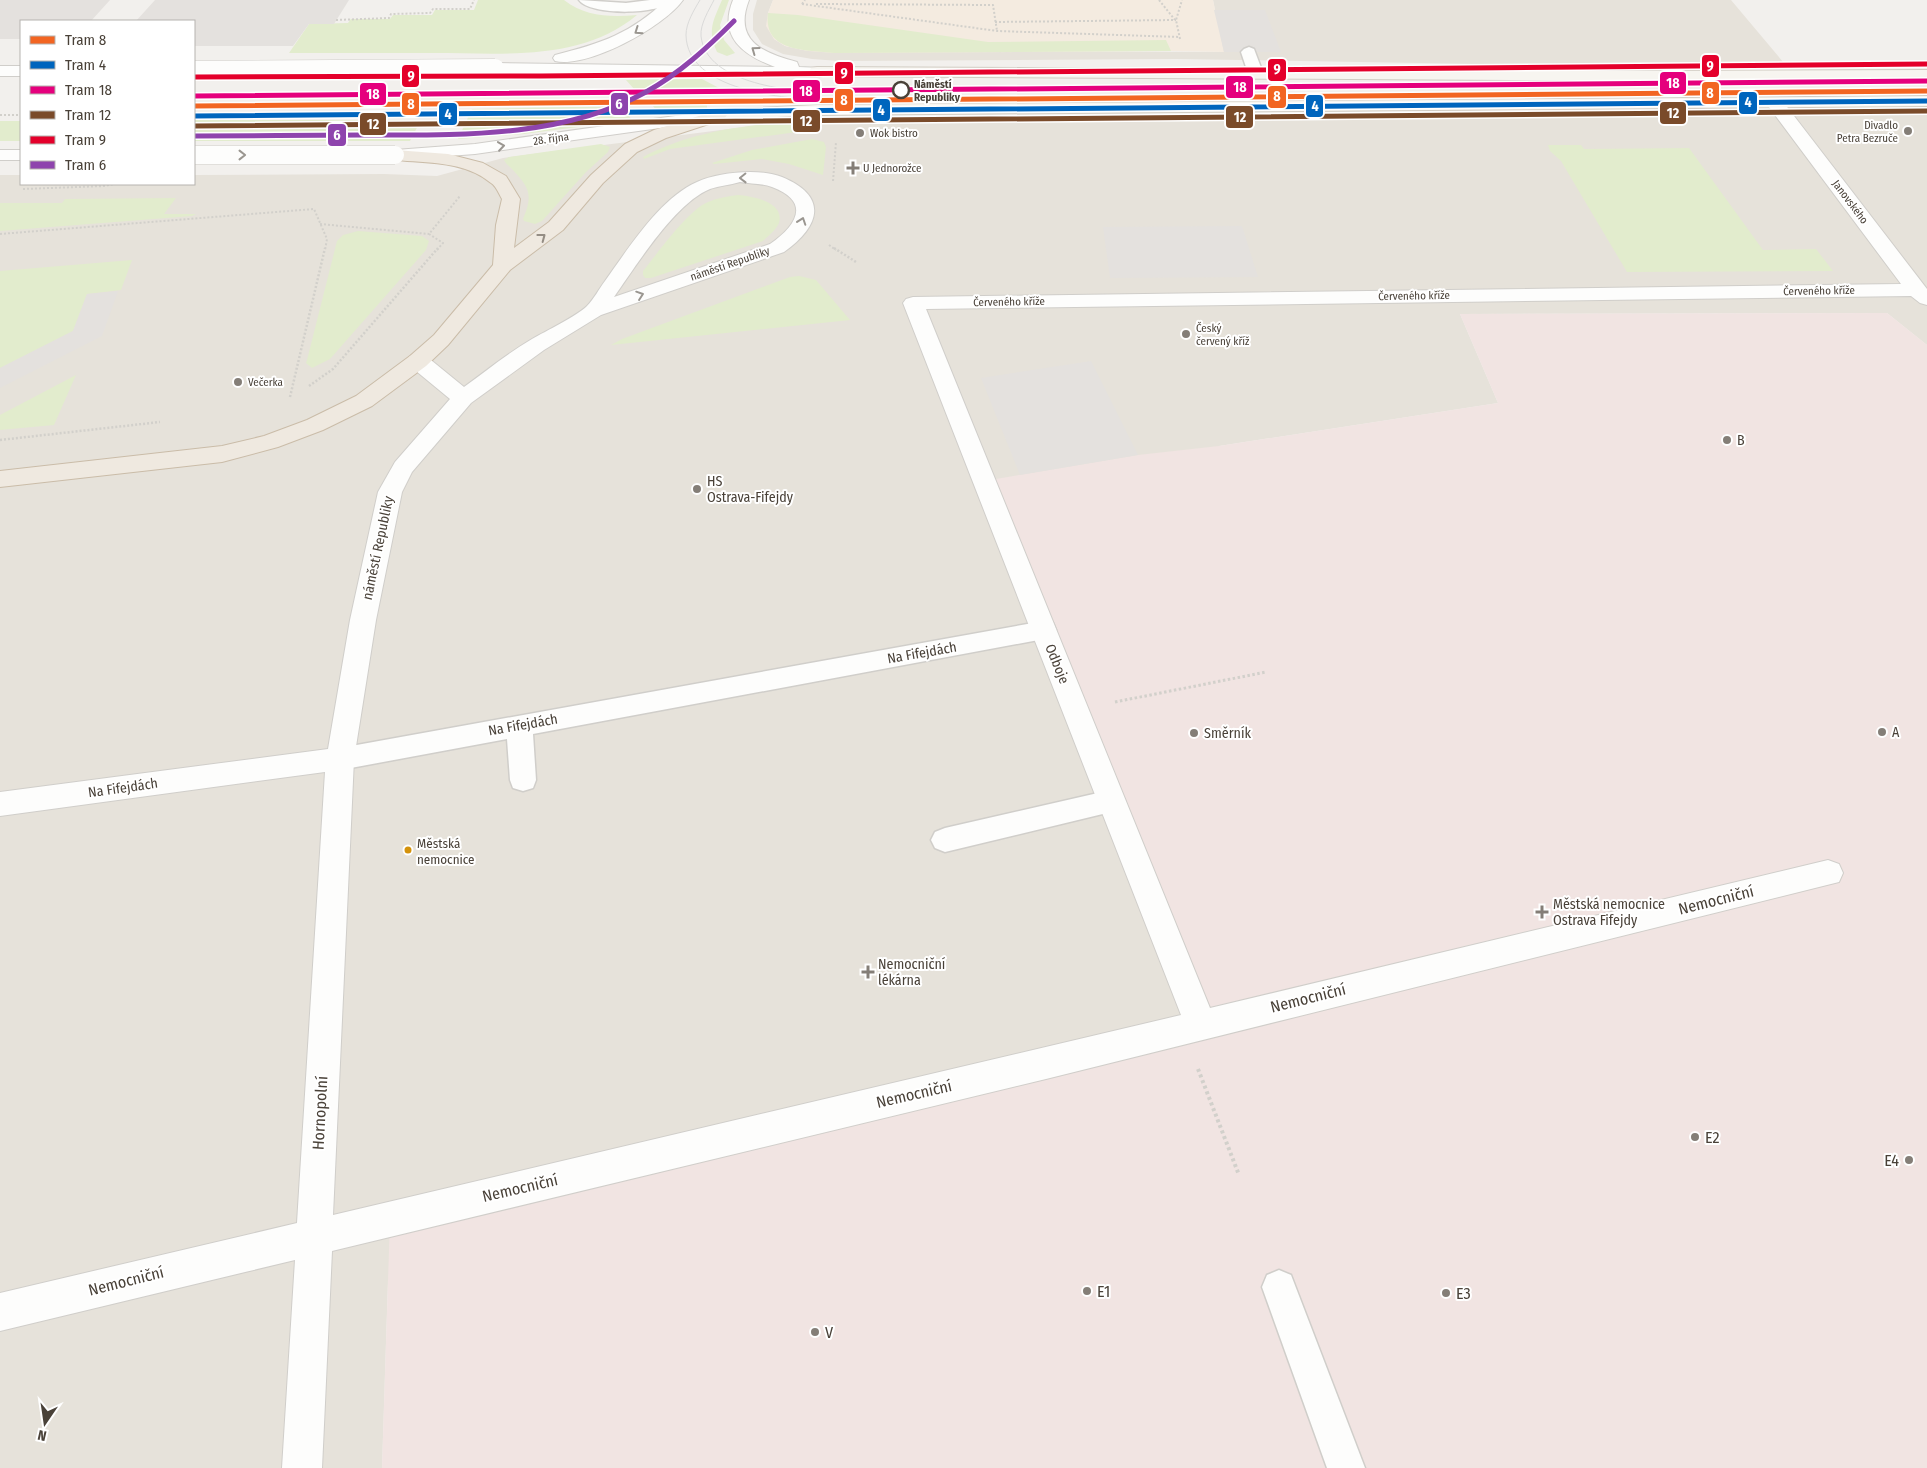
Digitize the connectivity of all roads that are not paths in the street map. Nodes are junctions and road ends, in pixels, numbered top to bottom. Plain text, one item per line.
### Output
1 (586, 0) edge
2 (666, 0) edge
3 (675, 0) edge
4 (741, 0) edge
5 (1249, 52) dead end
6 (495, 68) junction
7 (20, 70) edge
8 (195, 70) edge
9 (0, 71) edge
10 (817, 72) junction
11 (1255, 73) junction
12 (1927, 75) edge
13 (1927, 101) edge
14 (1775, 103) junction
15 (718, 115) junction
16 (0, 154) edge
17 (20, 154) edge
18 (195, 155) edge
19 (395, 155) joint
20 (450, 155) junction
21 (503, 266) junction
22 (1921, 294) edge
23 (913, 303) joint
24 (594, 311) junction
25 (418, 361) junction
26 (463, 398) junction
27 (0, 479) edge
28 (1044, 630) junction
29 (519, 726) junction
30 (340, 759) junction
31 (523, 780) dead end
32 (1112, 801) junction
33 (0, 804) edge
34 (945, 840) dead end
35 (1828, 873) dead end
36 (1192, 1026) junction
37 (314, 1236) junction
38 (1279, 1287) dead end
39 (0, 1312) edge
40 (302, 1468) edge
41 (1346, 1468) edge

1 - 2 lane
3 -> 6 street
10 -> 4 street
5 - 11 lane
6 - 8 street, bridge
6 - 10 street
7 - 9 street
10 - 11 main road
11 - 12 main road
13 - 14 main road, 28. října
14 - 15 main road, 28. října
14 - 22 street, Janovského
20 -> 15 street, 28. října
21 -> 15 highway
16 - 17 street
18 -> 19 street, bridge
19 - 20 highway
20 - 21 highway
21 - 25 highway
22 - 23 street, Červeného kříže
23 - 28 street, Odboje
24 -> 24 street, náměstí Republiky
24 - 26 street, náměstí Republiky
25 - 26 street
25 - 27 highway
26 - 30 street, náměstí Republiky
28 - 29 lane, Na Fifejdách
28 - 32 street, Odboje
29 - 30 lane, Na Fifejdách
29 - 31 lane
30 - 33 street, Na Fifejdách
30 - 37 street, Hornopolní
32 - 34 lane
32 - 36 street, Odboje
35 - 36 street, Nemocniční
36 - 37 street, Nemocniční
37 - 39 street, Nemocniční
37 - 40 street, Hornopolní
38 - 41 lane

